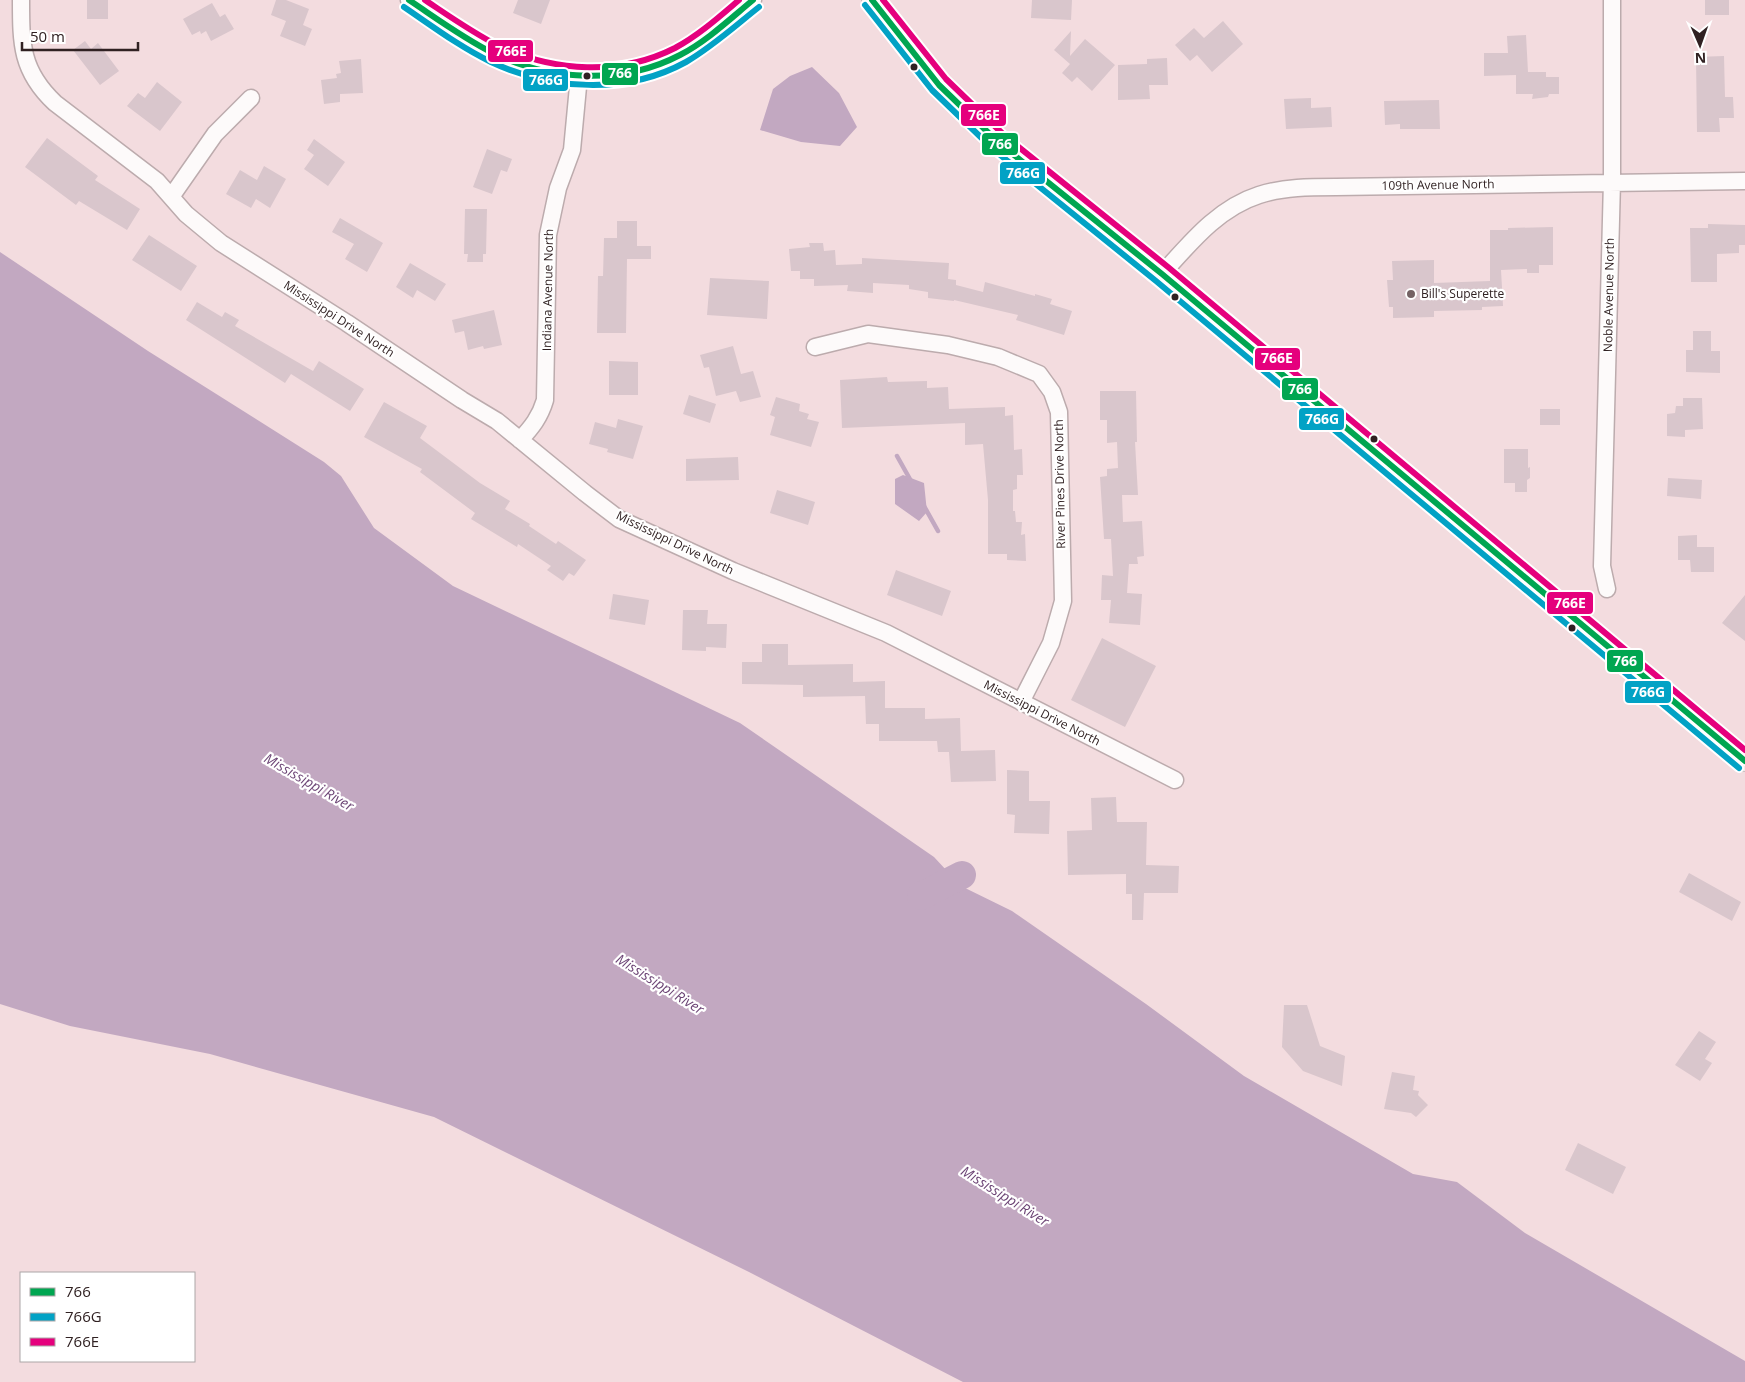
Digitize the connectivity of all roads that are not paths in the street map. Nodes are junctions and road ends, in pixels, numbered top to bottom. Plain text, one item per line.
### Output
1 (21, 0) edge
2 (409, 0) edge
3 (753, 0) edge
4 (872, 0) edge
5 (1612, 0) edge
6 (579, 76) junction
7 (251, 98) dead end
8 (1612, 181) junction
9 (1745, 181) edge
10 (171, 197) junction
11 (1162, 274) junction
12 (815, 347) dead end
13 (520, 440) junction
14 (1607, 589) dead end
15 (1020, 702) junction
16 (1745, 761) edge
17 (1175, 780) dead end

1 - 10 street, Mississippi Drive North
2 - 6 street
3 - 6 street
4 - 11 main road
5 - 8 street, Noble Avenue North
6 - 13 street, Indiana Avenue North
7 - 10 street
8 - 9 street, 109th Avenue North
8 - 11 street, 109th Avenue North
8 - 14 street, Noble Avenue North
10 - 13 street, Mississippi Drive North
11 - 16 main road
12 - 15 street, River Pines Drive North
13 - 15 street, Mississippi Drive North
15 - 17 street, Mississippi Drive North

